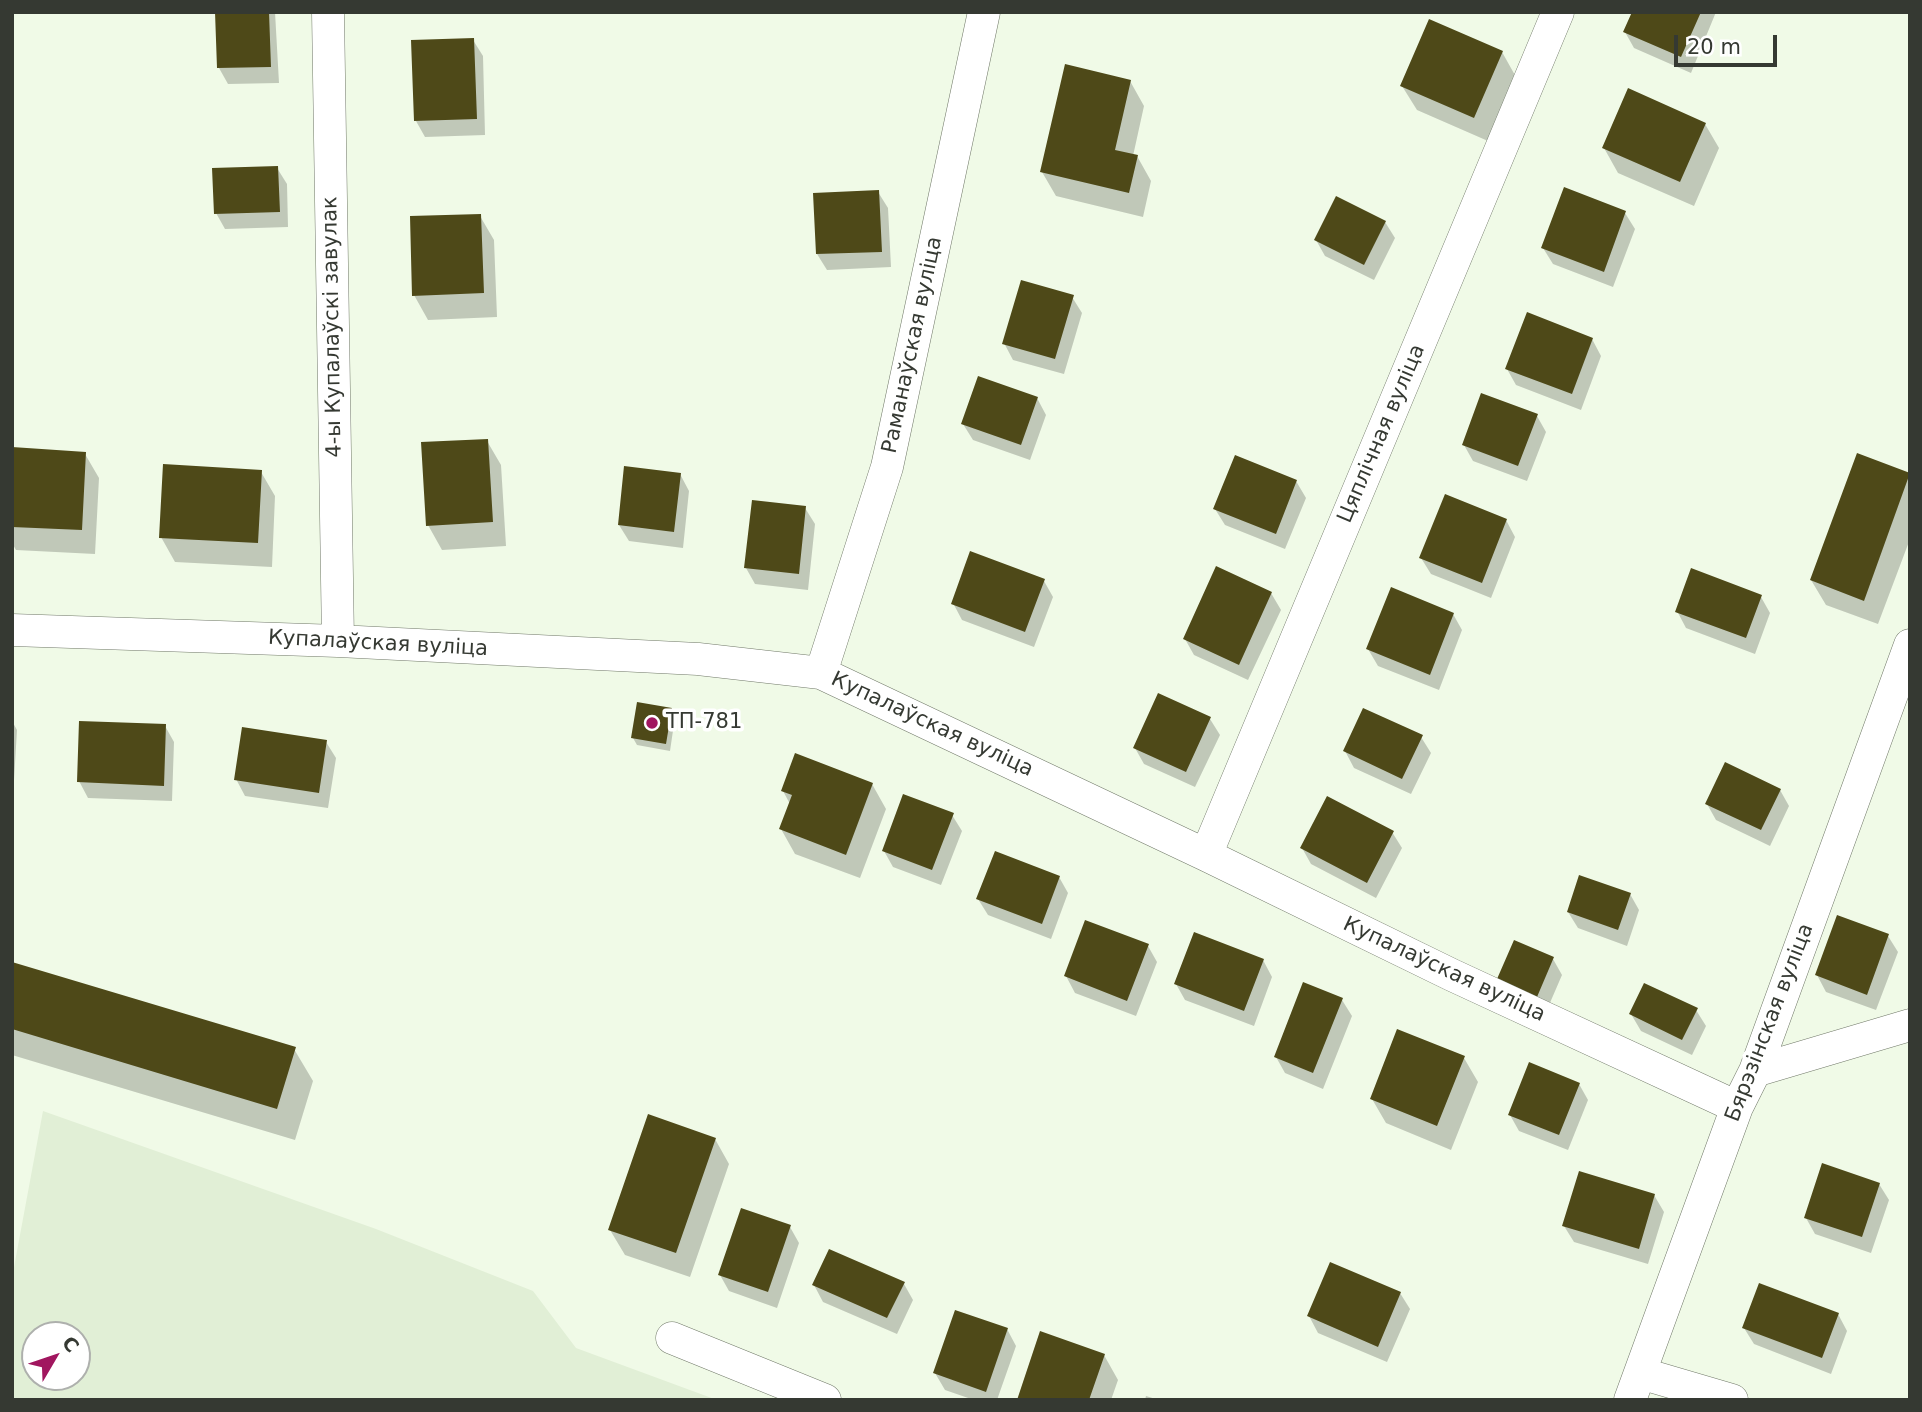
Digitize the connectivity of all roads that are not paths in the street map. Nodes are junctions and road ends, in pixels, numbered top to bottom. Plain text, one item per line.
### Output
1 (328, 12) edge
2 (984, 12) edge
3 (1558, 12) edge
4 (12, 630) edge
5 (338, 641) junction
6 (1910, 645) edge
7 (821, 673) junction
8 (1206, 855) junction
9 (1910, 1025) edge
10 (1755, 1071) junction
11 (1737, 1107) junction
12 (672, 1338) dead end
13 (1635, 1386) edge
14 (825, 1400) edge
15 (1732, 1400) edge

1 - 5 street, 4-ы Купалаўскі завулак
2 - 7 street, Раманаўская вуліца
3 - 8 street, Цяплічная вуліца
4 - 5 street, Купалаўская вуліца
5 - 7 street, Купалаўская вуліца
6 - 10 street, Бярэзінская вуліца
7 - 8 street, Купалаўская вуліца
8 - 11 street, Купалаўская вуліца
9 - 10 street
10 - 11 street, Бярэзінская вуліца
11 - 13 street, Бярэзінская вуліца
12 - 14 street
13 - 15 street

